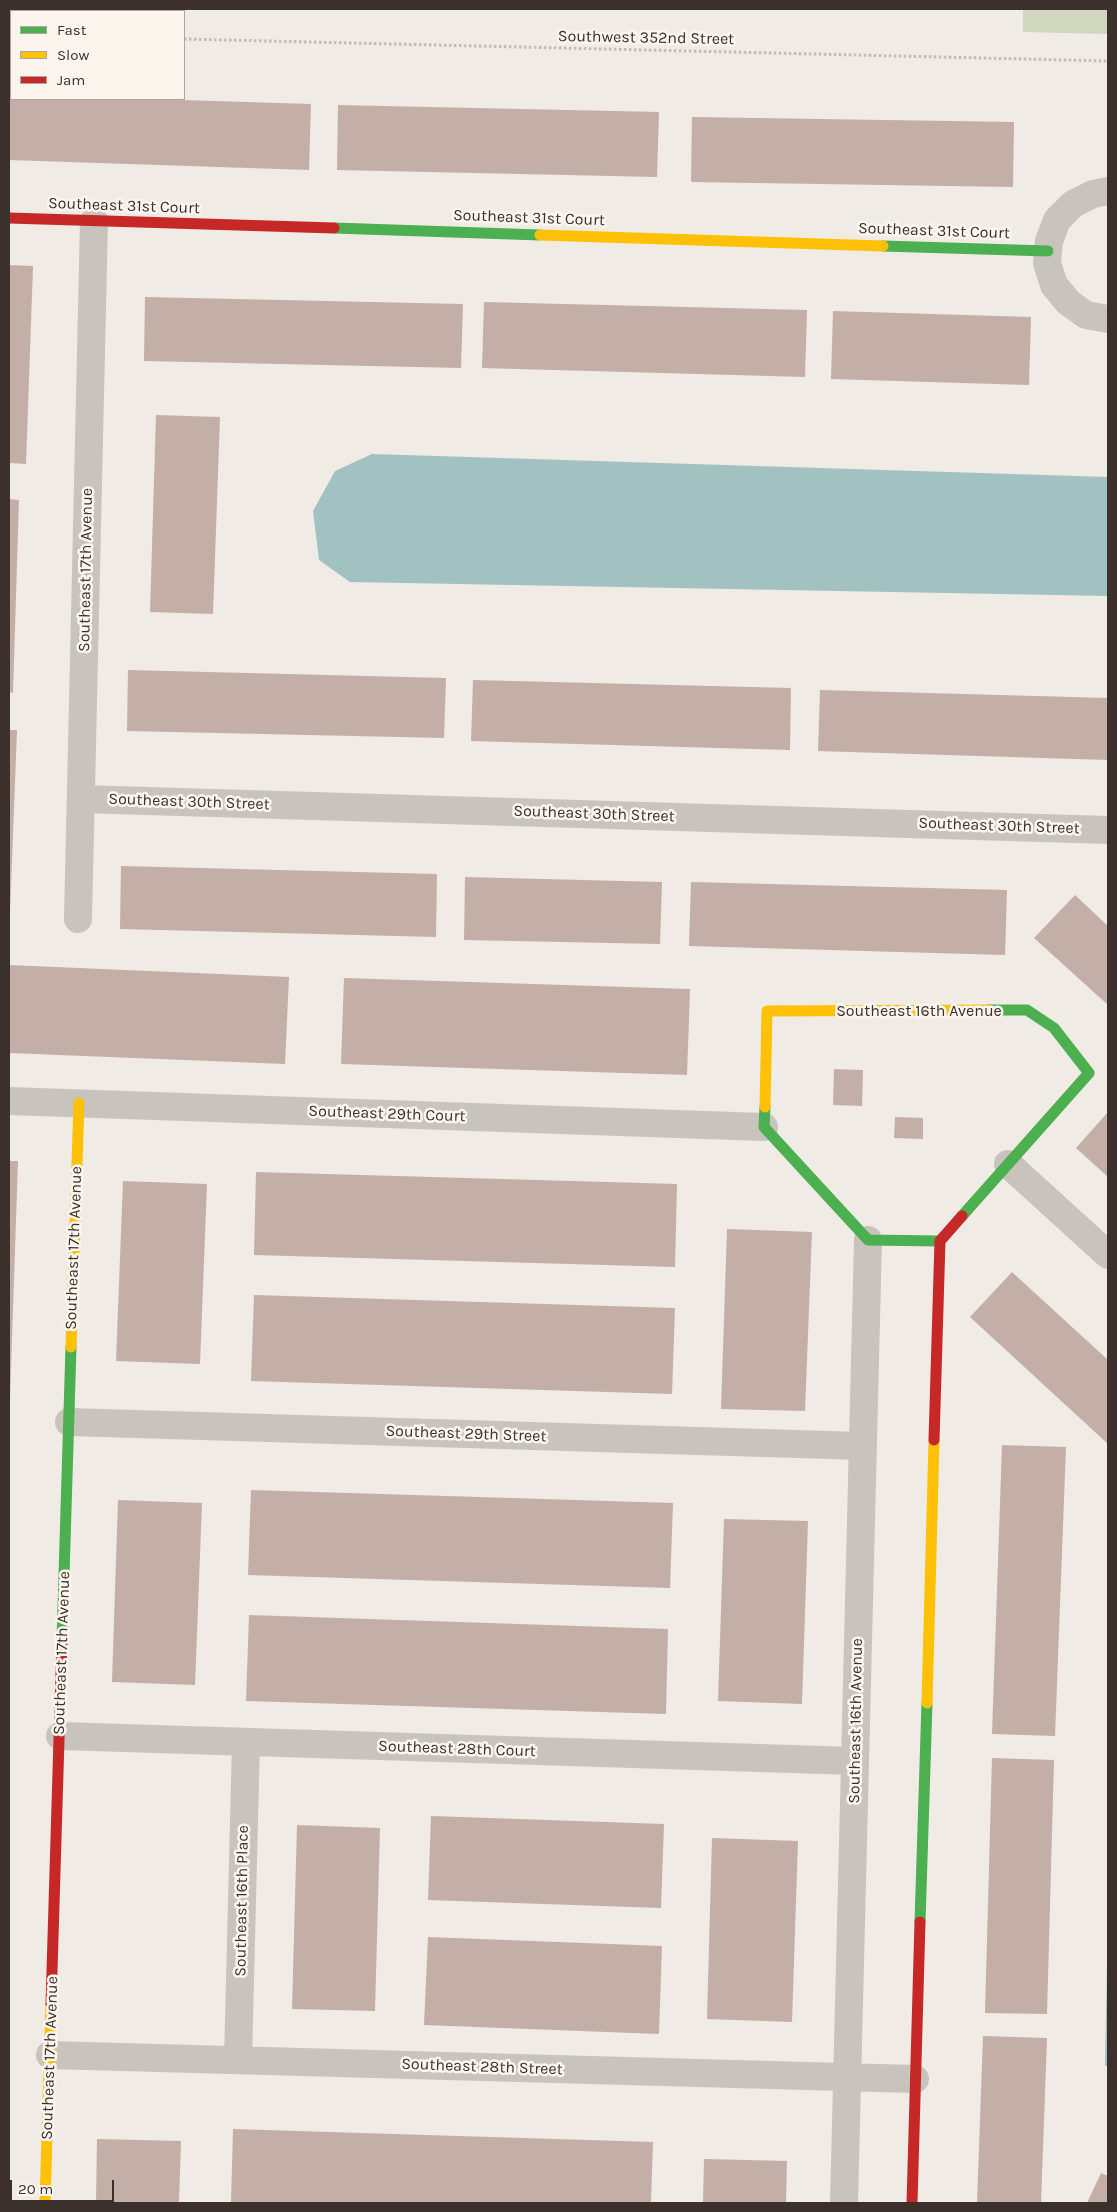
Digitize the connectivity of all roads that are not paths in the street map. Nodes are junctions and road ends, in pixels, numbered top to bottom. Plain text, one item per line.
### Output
1 (1108, 191) edge
2 (9, 218) edge
3 (94, 221) junction
4 (1048, 251) junction
5 (1108, 319) edge
6 (81, 799) junction
7 (1108, 830) edge
8 (78, 919) dead end
9 (9, 1101) edge
10 (79, 1103) junction
11 (764, 1127) junction
12 (1008, 1164) junction
13 (868, 1240) junction
14 (940, 1241) junction
15 (1108, 1255) edge
16 (69, 1422) junction
17 (863, 1446) junction
18 (60, 1736) junction
19 (246, 1742) junction
20 (855, 1761) junction
21 (50, 2056) junction
22 (238, 2060) junction
23 (847, 2077) junction
24 (915, 2079) junction
25 (45, 2203) edge
26 (844, 2203) edge
27 (912, 2203) edge

1 - 4 street
2 - 3 street, Southeast 31st Court
3 - 4 street, Southeast 31st Court
3 - 6 street, Southeast 17th Avenue
4 - 5 street
6 - 7 street, Southeast 30th Street
6 - 8 street, Southeast 17th Avenue
9 - 10 street, Southeast 29th Court
10 - 11 street, Southeast 29th Court
10 - 16 street, Southeast 17th Avenue
11 - 12 street, Southeast 16th Avenue
11 - 13 street
12 - 14 street, Southeast 16th Avenue
12 - 15 street
13 - 14 street
13 - 17 street, Southeast 16th Avenue
14 - 24 street
16 - 17 street, Southeast 29th Street
16 - 18 street, Southeast 17th Avenue
17 - 20 street, Southeast 16th Avenue
18 - 19 street, Southeast 28th Court
18 - 21 street, Southeast 17th Avenue
19 - 20 street, Southeast 28th Court
19 - 22 street, Southeast 16th Place
20 - 23 street, Southeast 16th Avenue
21 - 22 street, Southeast 28th Street
21 - 25 street, Southeast 17th Avenue
22 - 23 street, Southeast 28th Street
23 - 24 street, Southeast 28th Street
23 - 26 street, Southeast 16th Avenue
24 - 27 street

